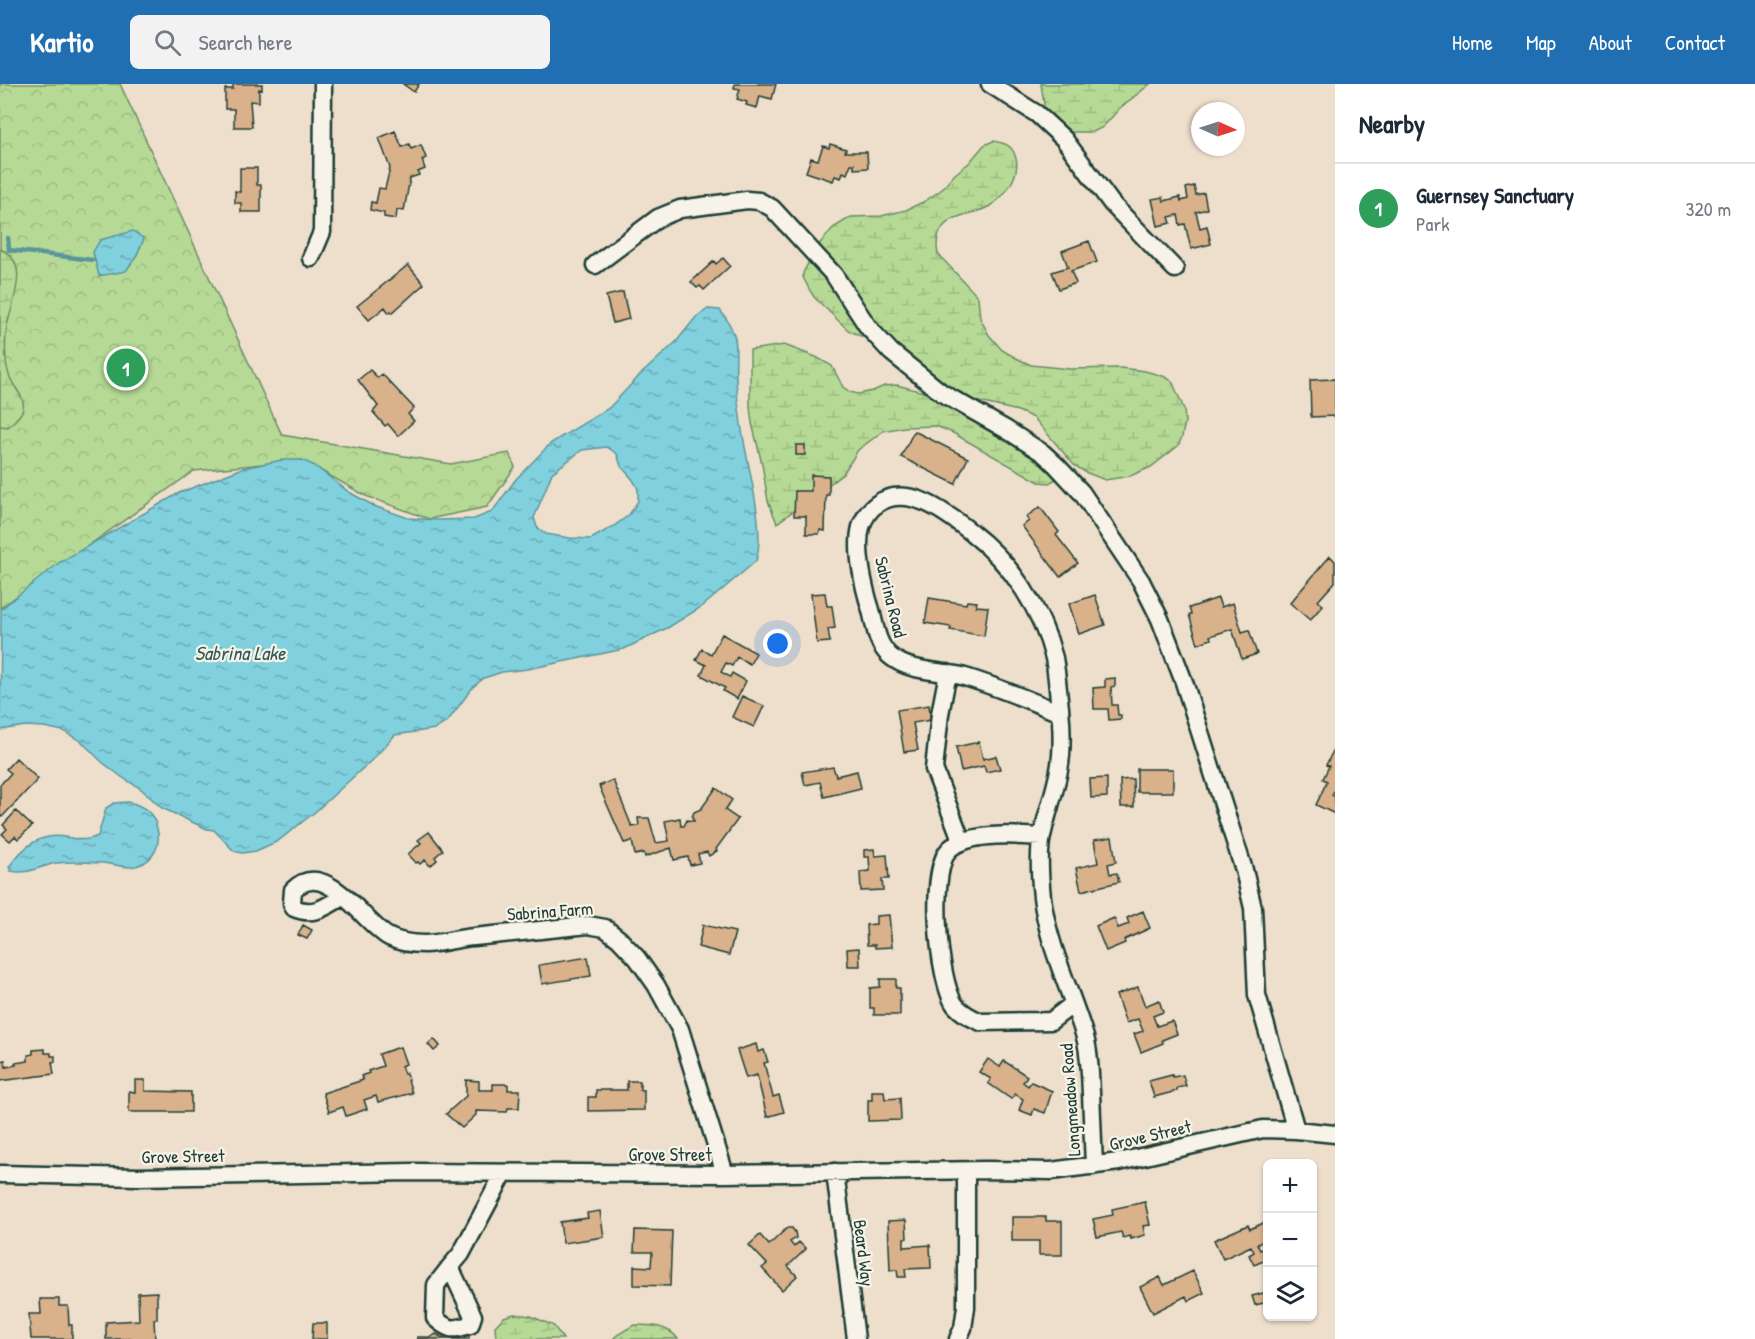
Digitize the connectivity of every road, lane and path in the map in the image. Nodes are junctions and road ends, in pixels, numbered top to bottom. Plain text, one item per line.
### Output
1 (323, 84) edge
2 (990, 84) edge
3 (311, 258) dead end
4 (595, 265) dead end
5 (1176, 269) dead end
6 (948, 673) junction
7 (1060, 712) junction
8 (1061, 756) joint
9 (1042, 837) junction
10 (962, 842) junction
11 (344, 896) dead end
12 (1073, 1004) junction
13 (1052, 1021) junction
14 (1083, 1032) junction
15 (1296, 1130) junction
16 (1335, 1134) edge
17 (1094, 1166) junction
18 (966, 1171) junction
19 (835, 1172) junction
20 (504, 1173) junction
21 (0, 1174) edge
22 (726, 1174) junction
23 (450, 1267) dead end
24 (856, 1339) edge
25 (958, 1339) edge

1 - 3 street
2 - 5 street
4 - 15 street
6 - 7 street, Sabrina Road
6 - 7 street, Sabrina Road
6 - 10 street
7 - 8 street, Sabrina Road
8 - 9 street, Longmeadow Road
9 - 10 street
9 - 12 street, Longmeadow Road
10 - 13 street, Longmeadow Road
11 - 22 street, Sabrina Farm
12 - 13 street, Longmeadow Road
12 - 14 street, Longmeadow Road
13 - 14 street, Longmeadow Road
14 - 17 street, Longmeadow Road
15 - 16 street, Grove Street
15 - 17 street, Grove Street
17 - 18 street, Grove Street
18 - 19 street, Grove Street
18 - 25 street
19 - 22 street, Grove Street
19 - 24 street, Beard Way
20 - 21 street, Grove Street
20 - 22 street, Grove Street
20 - 23 street

